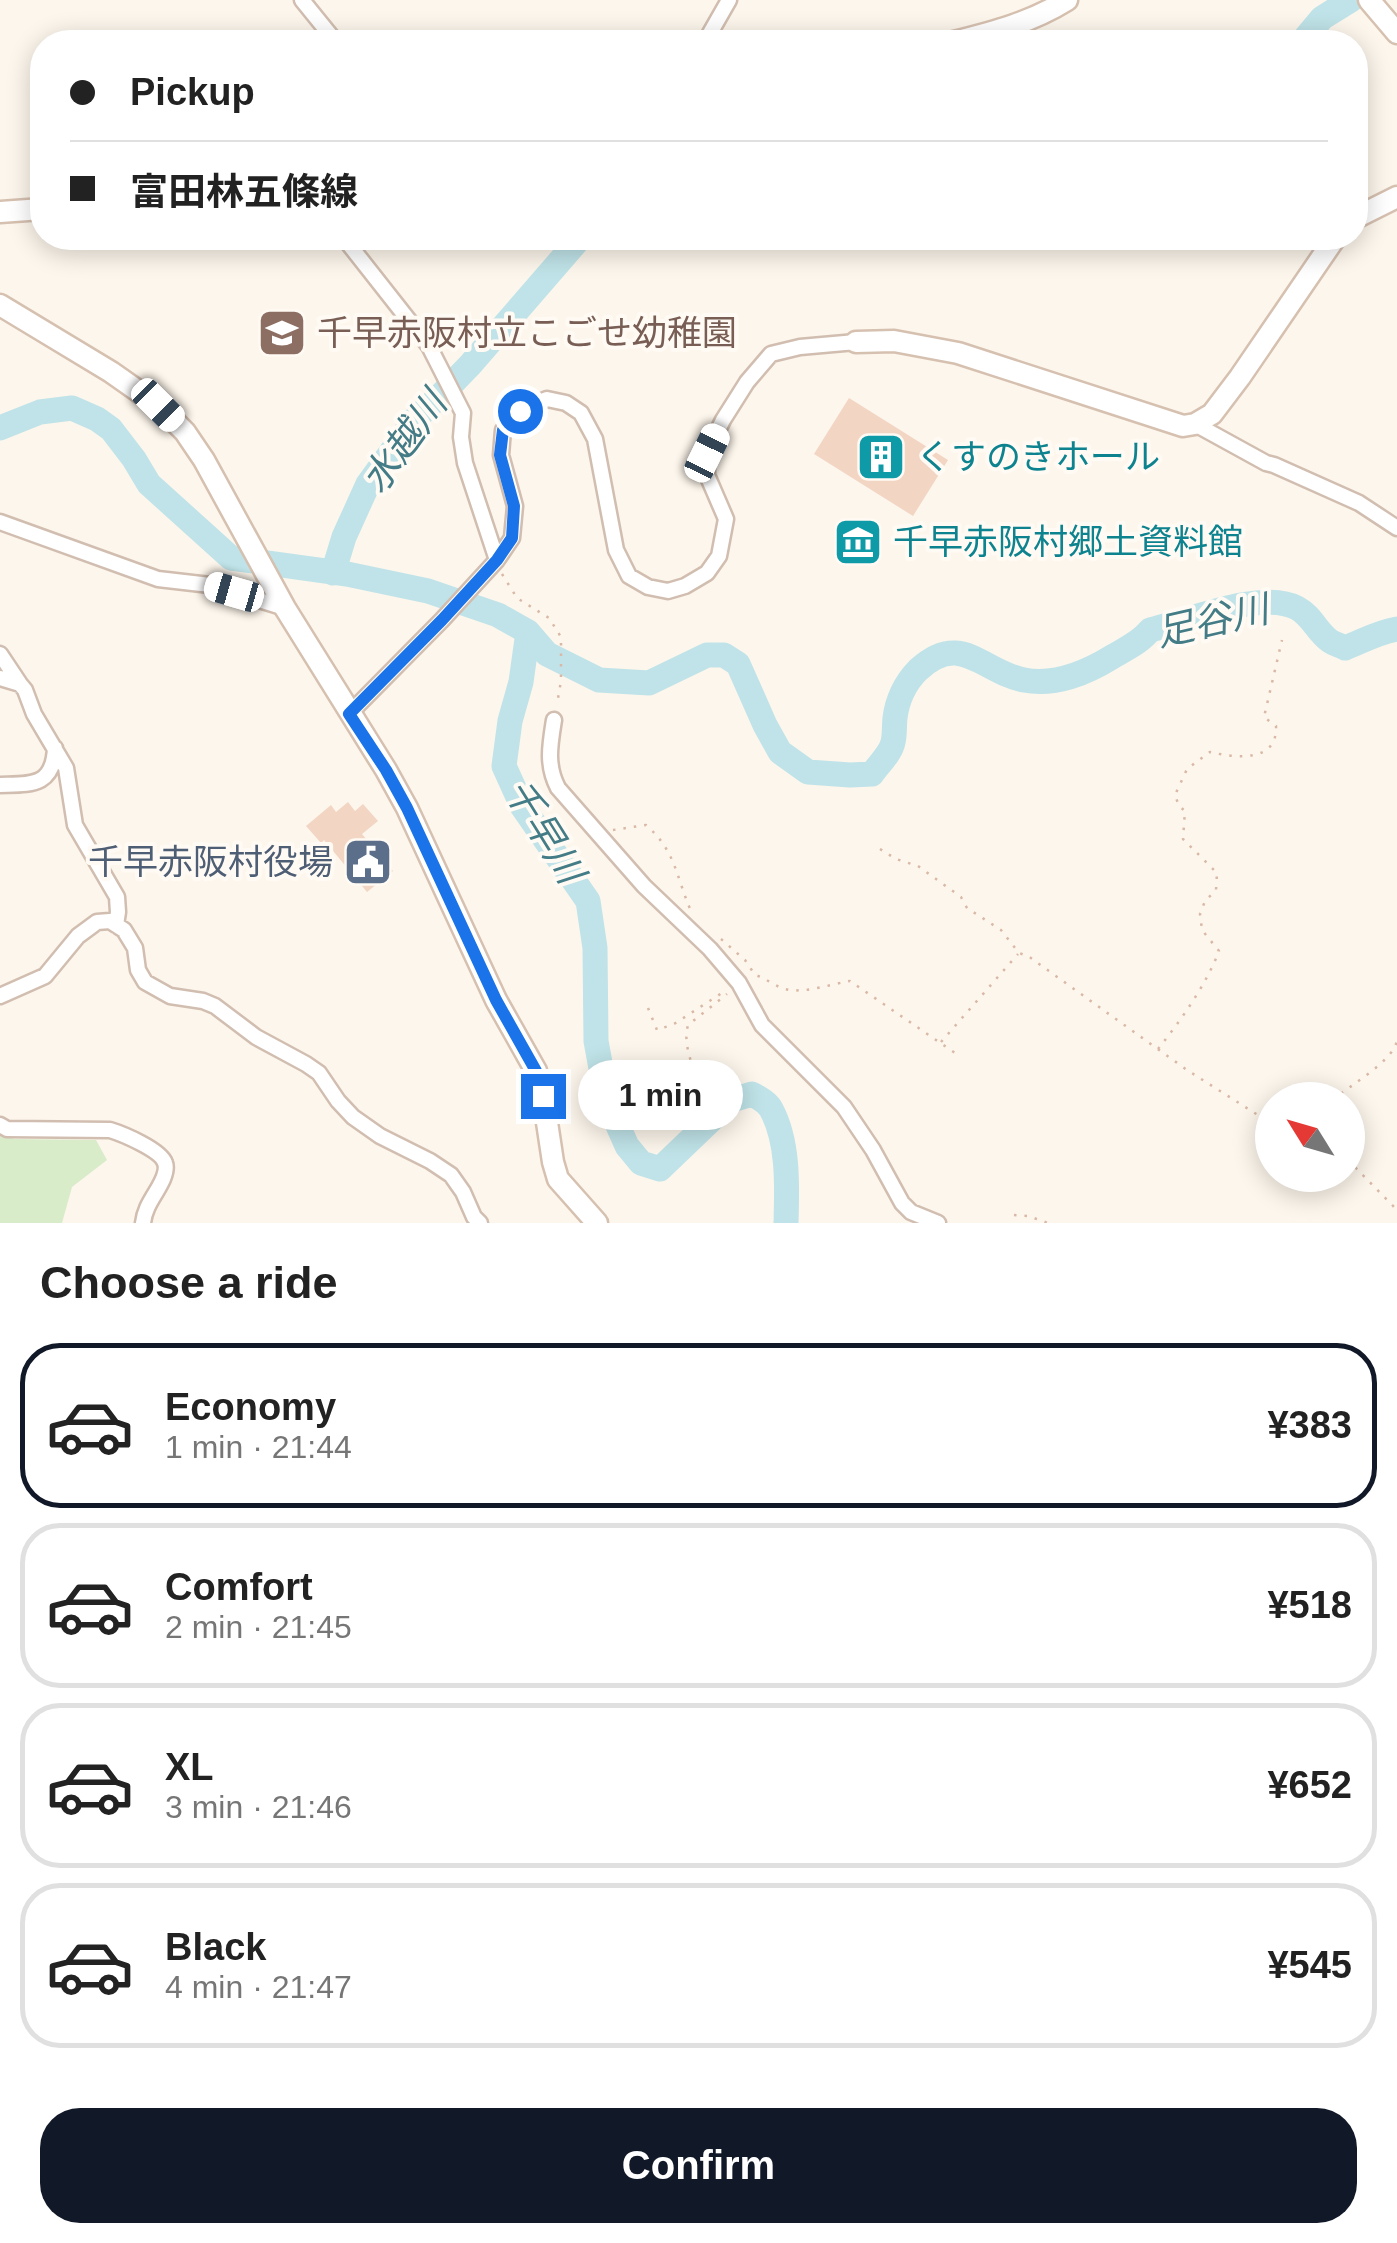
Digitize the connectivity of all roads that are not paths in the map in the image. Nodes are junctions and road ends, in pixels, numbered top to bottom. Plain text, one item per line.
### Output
1 (302, 0) edge
2 (729, 0) edge
3 (1067, 0) edge
4 (1370, 2) edge
5 (326, 30) edge
6 (712, 30) edge
7 (999, 30) edge
8 (1397, 33) edge
9 (1397, 197) edge
10 (2, 206) edge
11 (30, 208) edge
12 (1368, 212) edge
13 (353, 250) edge
14 (1326, 250) edge
15 (0, 305) edge
16 (856, 342) joint
17 (1195, 424) junction
18 (0, 522) edge
19 (1397, 528) edge
20 (497, 560) junction
21 (281, 600) junction
22 (0, 654) edge
23 (0, 678) edge
24 (20, 684) junction
25 (349, 714) junction
26 (554, 720) road end
27 (56, 747) junction
28 (0, 786) edge
29 (116, 925) junction
30 (0, 996) edge
31 (0, 1125) edge
32 (143, 1223) edge
33 (480, 1223) edge
34 (596, 1223) edge
35 (938, 1223) edge

1 - 5 street
2 - 6 street
3 - 7 main road
4 - 8 main road
9 - 12 main road
10 - 11 main road
13 - 20 street
14 - 17 main road
15 - 21 main road
16 - 17 main road
16 - 20 street
17 - 19 street
18 - 21 street
20 - 25 street
21 - 25 main road
22 - 24 street
23 - 24 street
24 - 27 street
25 - 34 main road
26 - 35 street
27 - 28 street
27 - 29 street
29 - 30 street
29 - 33 street
31 - 32 street

